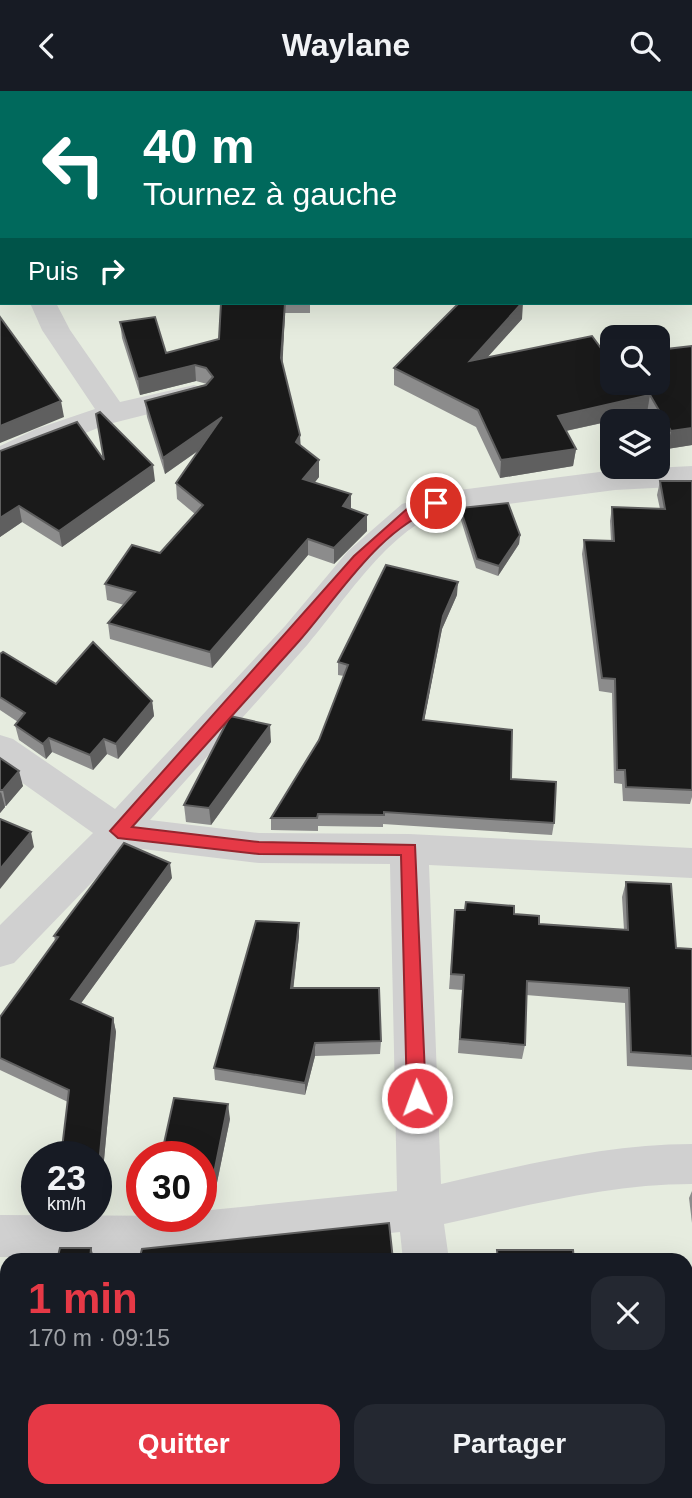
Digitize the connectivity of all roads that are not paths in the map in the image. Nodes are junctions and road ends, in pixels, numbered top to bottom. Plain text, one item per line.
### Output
1 (44, 305) edge
2 (197, 393) edge
3 (111, 411) junction
4 (0, 458) edge
5 (692, 475) edge
6 (0, 748) edge
7 (118, 831) junction
8 (409, 849) junction
9 (692, 863) edge
10 (0, 951) edge
11 (692, 1164) edge
12 (420, 1209) junction
13 (0, 1236) edge
14 (425, 1253) edge

1 - 3 street
2 - 3 street
3 - 4 street
5 - 7 street
6 - 7 street
7 - 8 street
7 - 10 street
8 - 9 street
8 - 12 street
11 - 12 street
12 - 13 street
12 - 14 street

